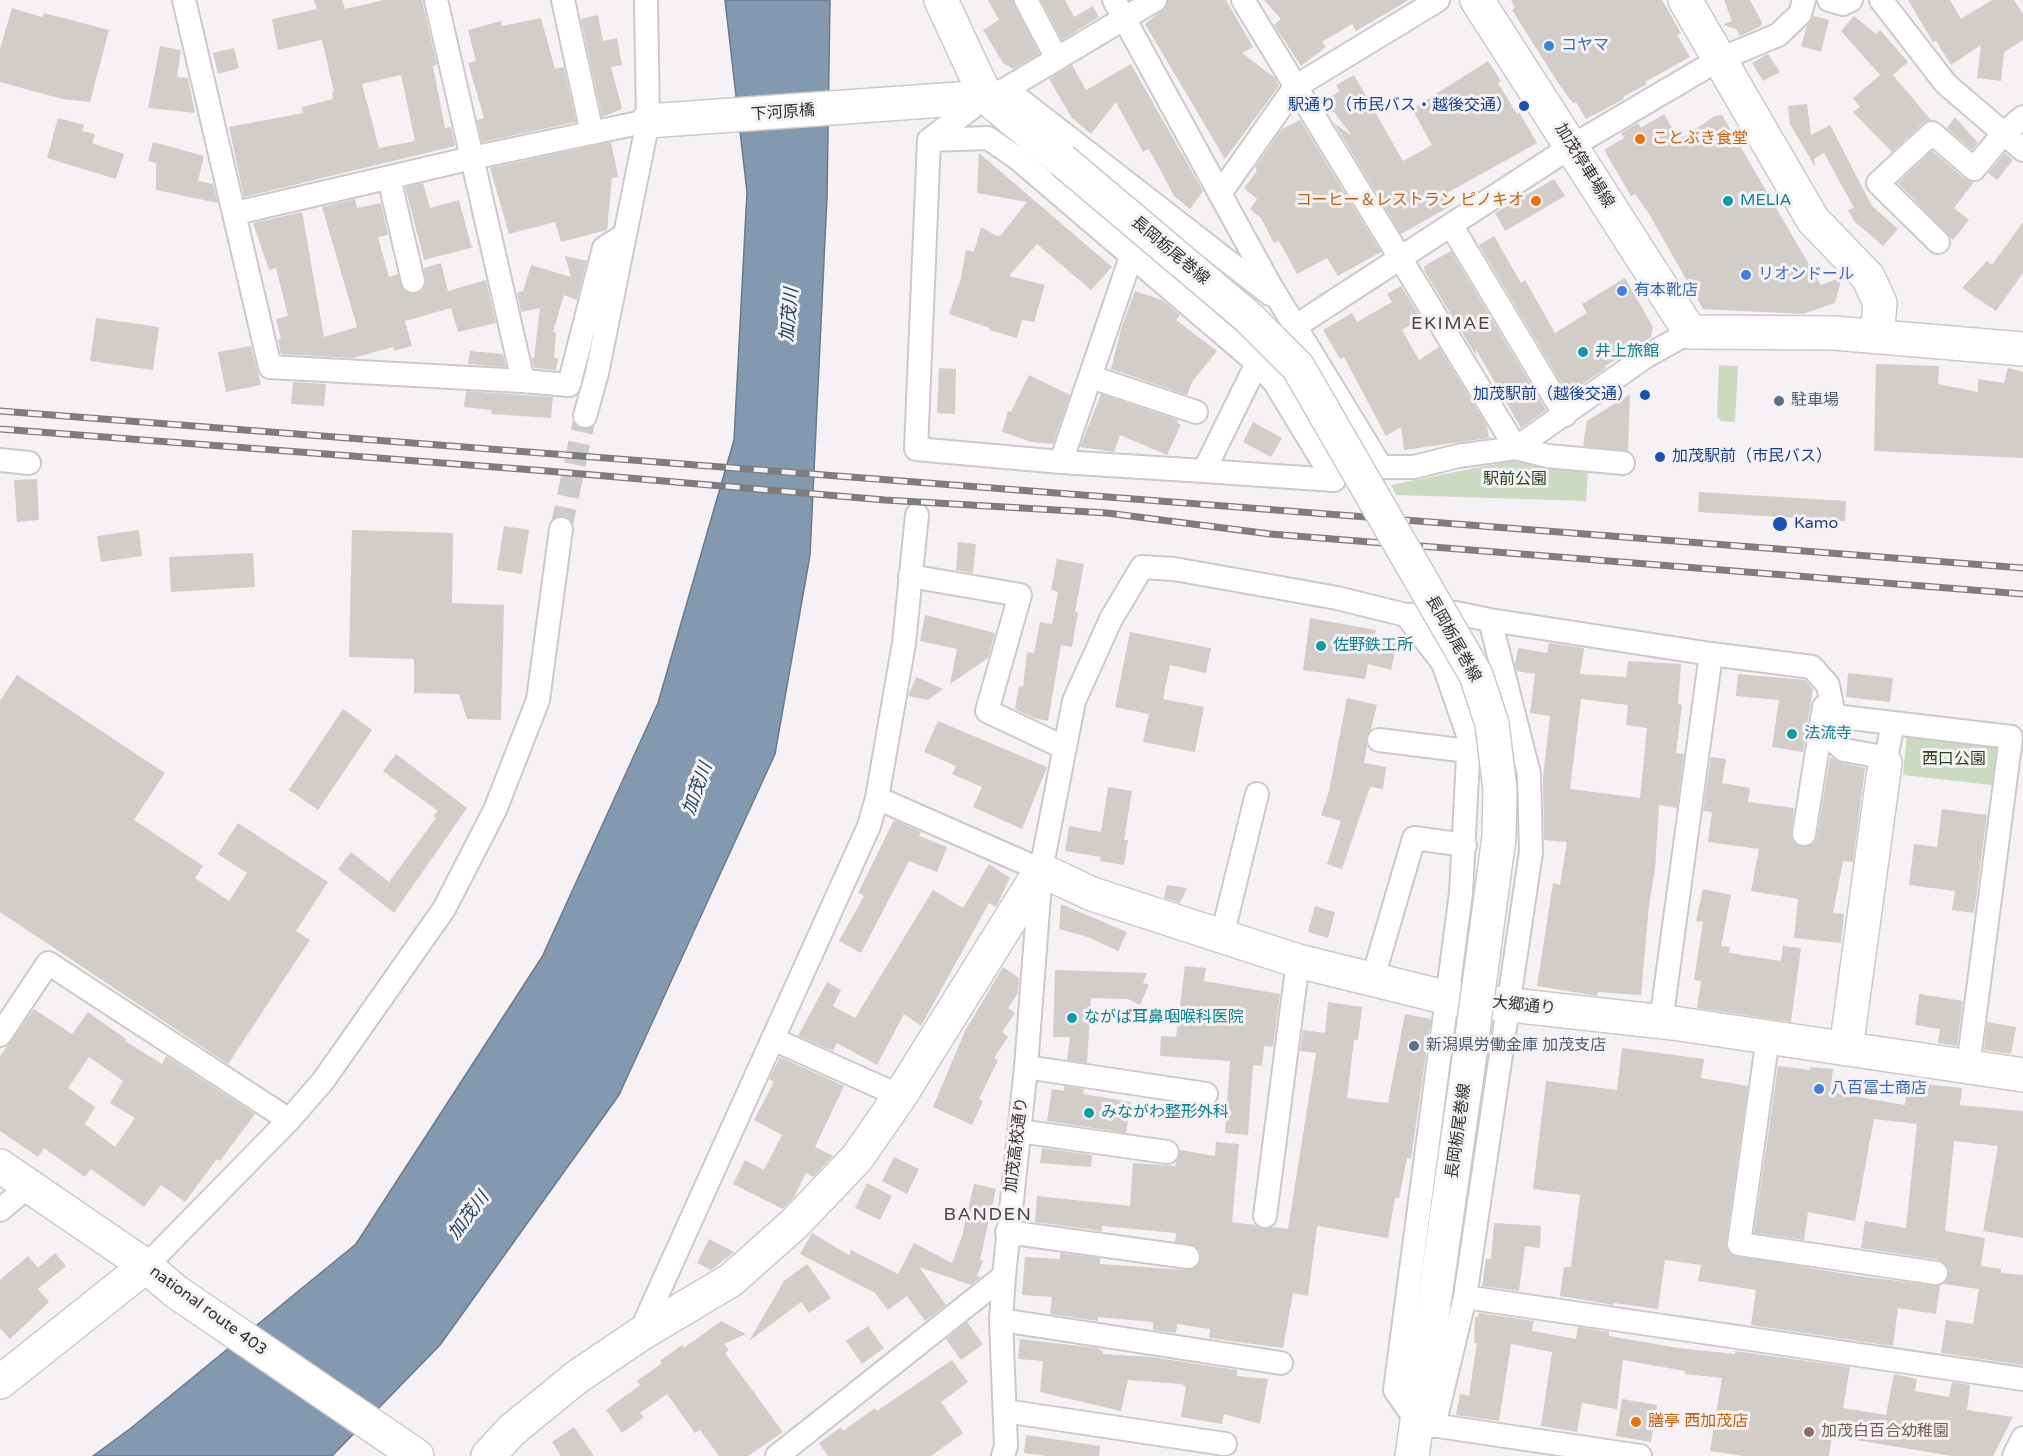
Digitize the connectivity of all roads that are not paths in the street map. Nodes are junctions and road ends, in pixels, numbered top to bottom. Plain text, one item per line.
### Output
1 (184, 0) edge
2 (436, 0) edge
3 (563, 0) edge
4 (646, 0) edge
5 (941, 0) edge
6 (1026, 0) edge
7 (1155, 0) edge
8 (1243, 0) edge
9 (1438, 0) edge
10 (1477, 0) edge
11 (1685, 0) edge
12 (1804, 0) edge
13 (1828, 0) edge
14 (1851, 0) edge
15 (1881, 0) edge
16 (1119, 9) edge
17 (1058, 59) junction
18 (1718, 60) junction
19 (1295, 87) junction
20 (996, 93) junction
21 (2023, 117) edge
22 (648, 121) junction
23 (592, 133) junction
24 (2003, 134) junction
25 (929, 140) junction
26 (1572, 146) junction
27 (2023, 150) edge
28 (472, 158) junction
29 (389, 178) junction
30 (1221, 192) junction
31 (236, 213) junction
32 (1451, 225) junction
33 (623, 236) junction
34 (1938, 242) dead end
35 (1131, 257) junction
36 (1401, 257) junction
37 (412, 280) dead end
38 (1280, 303) junction
39 (1296, 326) junction
40 (1690, 332) junction
41 (1877, 337) junction
42 (2023, 349) edge
43 (1257, 363) junction
44 (1091, 377) junction
45 (522, 381) junction
46 (1196, 412) dead end
47 (1565, 415) junction
48 (585, 416) tunnel mouth
49 (1516, 448) junction
50 (0, 460) edge
51 (1061, 462) junction
52 (29, 463) dead end
53 (1623, 463) dead end
54 (1204, 471) junction
55 (917, 515) dead end
56 (561, 529) tunnel mouth
57 (910, 576) junction
58 (1406, 615) junction
59 (1490, 620) junction
60 (1711, 654) junction
61 (1828, 685) junction
62 (1834, 716) junction
63 (1893, 723) junction
64 (1379, 740) dead end
65 (1065, 747) junction
66 (1468, 751) junction
67 (1885, 763) junction
68 (1257, 794) dead end
69 (877, 798) junction
70 (1804, 834) dead end
71 (1465, 845) junction
72 (1041, 870) junction
73 (1222, 936) junction
74 (1298, 961) junction
75 (1372, 981) junction
76 (1448, 998) junction
77 (1508, 1003) junction
78 (1661, 1022) junction
79 (0, 1035) edge
80 (1768, 1037) junction
81 (773, 1039) junction
82 (1846, 1049) junction
83 (1026, 1067) junction
84 (1968, 1067) junction
85 (2023, 1075) edge
86 (1206, 1094) dead end
87 (900, 1096) junction
88 (289, 1119) junction
89 (1019, 1131) junction
90 (1167, 1152) dead end
91 (0, 1166) edge
92 (29, 1186) junction
93 (0, 1210) edge
94 (1265, 1216) dead end
95 (1007, 1232) junction
96 (1188, 1257) dead end
97 (146, 1266) junction
98 (1936, 1273) dead end
99 (1004, 1276) junction
100 (1465, 1297) junction
101 (1001, 1320) junction
102 (639, 1335) junction
103 (1281, 1363) dead end
104 (2023, 1379) edge
105 (0, 1382) edge
106 (1005, 1411) junction
107 (1426, 1424) junction
108 (2023, 1438) edge
109 (1225, 1444) dead end
110 (417, 1456) edge
111 (488, 1456) edge
112 (777, 1456) edge
113 (1003, 1456) edge
114 (1412, 1456) edge
115 (1640, 1456) edge
116 (2014, 1456) edge

1 - 31 street
2 - 28 street
3 - 23 street
4 - 22 street
5 - 20 main road, 長岡栃尾巻線
6 - 17 street
7 - 16 street
8 - 19 street
9 - 19 street
10 - 26 main road, 加茂停車場線
11 - 18 main road
12 - 18 street
13 - 14 street
15 - 24 street
16 - 17 street
16 - 30 street
17 - 20 street
18 - 26 street
18 - 41 main road
19 - 30 street
19 - 36 street
20 - 22 main road, 下河原橋
20 - 25 street
20 - 38 street
20 - 107 main road, 長岡栃尾巻線, bridge
21 - 24 street
22 - 23 street
22 - 33 street
23 - 28 street
24 - 27 street
24 - 34 street
25 - 35 street
25 - 51 street
26 - 32 street
26 - 40 main road, 加茂停車場線
28 - 29 street
28 - 45 street
29 - 31 street
29 - 37 street
30 - 38 street
31 - 45 street
32 - 36 street
32 - 47 street
33 - 45 street
33 - 48 street
35 - 43 street
35 - 44 street
36 - 39 street
36 - 49 street
38 - 39 street
39 - 43 street
39 - 49 street
40 - 41 main road
40 - 47 street
41 - 42 main road
43 - 54 street
43 - 54 street
44 - 46 street
44 - 51 street
47 - 49 street
49 - 53 street
50 - 52 street
51 - 54 street
55 - 57 street
56 - 88 street
57 - 65 street
57 - 69 street
58 - 59 street
58 - 65 street, 加茂高校通り
58 - 66 street
59 - 60 street
59 - 77 street
60 - 61 street
60 - 78 street
61 - 62 street
61 - 70 street
62 - 63 street
62 - 67 street
63 - 67 street
63 - 84 street
64 - 66 street
65 - 72 street, 加茂高校通り
66 - 71 street
67 - 82 main road
68 - 73 street
69 - 72 street
69 - 81 street
71 - 75 street
71 - 76 street
72 - 73 main road, 大郷通り
72 - 83 street, 加茂高校通り
72 - 87 main road
73 - 74 main road, 大郷通り
74 - 75 main road, 大郷通り
74 - 94 street
75 - 76 main road, 大郷通り
76 - 77 main road, 大郷通り
76 - 107 street
77 - 78 main road, 大郷通り
77 - 100 street
78 - 80 main road, 大郷通り
79 - 88 street
80 - 82 main road, 大郷通り
80 - 98 street
81 - 87 street
81 - 102 street
82 - 84 main road, 大郷通り
83 - 86 street
83 - 89 street, 加茂高校通り
84 - 85 main road, 大郷通り
87 - 102 main road
88 - 97 street
89 - 90 street
89 - 95 street, 加茂高校通り
91 - 92 main road, national route 403
92 - 93 street
92 - 97 main road, national route 403
95 - 96 street
95 - 99 street, 加茂高校通り
97 - 105 main road
97 - 110 main road, national route 403
99 - 101 street, 加茂高校通り
99 - 112 street
100 - 104 street
100 - 107 street
101 - 103 street
101 - 106 street, 加茂高校通り
102 - 111 main road
106 - 109 street
106 - 113 street, 加茂高校通り
107 - 114 main road, 長岡栃尾巻線
107 - 115 street
108 - 116 street

